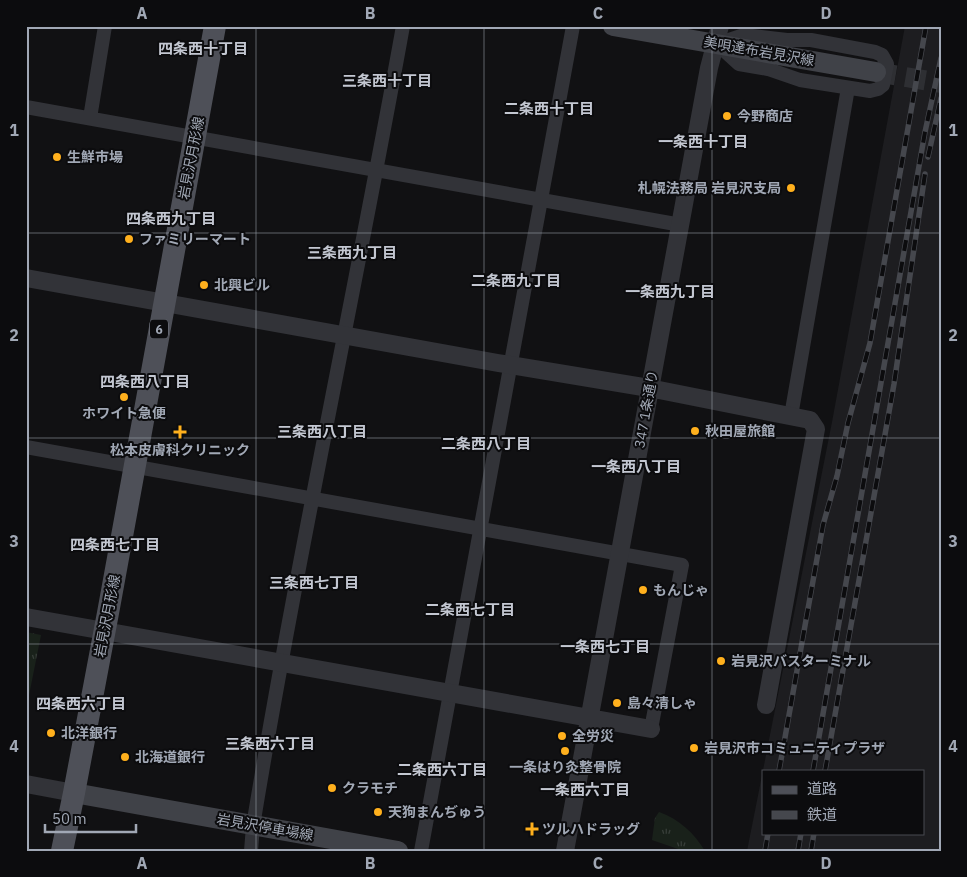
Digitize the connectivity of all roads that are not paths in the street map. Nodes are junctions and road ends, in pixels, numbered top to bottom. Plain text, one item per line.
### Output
1 (105, 26) edge
2 (215, 26) edge
3 (403, 26) edge
4 (573, 26) edge
5 (613, 26) edge
6 (718, 35) edge
7 (876, 72) tunnel mouth
8 (848, 88) junction
9 (26, 107) edge
10 (90, 118) junction
11 (194, 139) junction
12 (377, 171) junction
13 (541, 200) junction
14 (681, 225) junction
15 (26, 278) edge
16 (164, 302) junction
17 (345, 335) junction
18 (510, 365) junction
19 (649, 388) junction
20 (791, 416) junction
21 (26, 448) edge
22 (135, 467) junction
23 (313, 498) junction
24 (481, 529) junction
25 (620, 553) junction
26 (26, 617) edge
27 (104, 631) junction
28 (280, 663) junction
29 (450, 693) junction
30 (766, 705) dead end
31 (588, 718) junction
32 (651, 729) joint
33 (26, 784) edge
34 (74, 793) junction
35 (253, 826) junction
36 (62, 851) edge
37 (251, 851) edge
38 (398, 851) edge
39 (421, 851) edge
40 (565, 851) edge

1 - 10 street
2 - 11 main road, 岩見沢月形線 / 6
3 - 12 street
4 - 13 street
5 - 6 main road, 美唄達布岩見沢線
6 - 7 main road, 美唄達布岩見沢線
6 - 8 street
6 - 8 street
6 - 14 street, 347 1条通り
8 - 20 street
9 - 10 street
10 - 11 street
11 - 12 street
11 - 16 main road, 岩見沢月形線 / 6
12 - 13 street
12 - 17 street
13 - 14 street
13 - 18 street
14 - 19 street, 347 1条通り
15 - 16 street
16 - 17 street
16 - 22 main road, 岩見沢月形線 / 6
17 - 18 street
17 - 23 street
18 - 19 street
18 - 24 street
19 - 20 street
19 - 25 street, 347 1条通り
20 - 30 street
21 - 22 street
22 - 23 street
22 - 27 main road, 岩見沢月形線 / 6
23 - 24 street
23 - 28 street
24 - 25 street
24 - 29 street
25 - 31 street, 347 1条通り
25 - 32 street
26 - 27 street
27 - 28 street
27 - 34 main road, 岩見沢月形線 / 6
28 - 29 street
28 - 35 street
29 - 31 street
29 - 39 street
31 - 32 street
31 - 40 street, 347 1条通り
33 - 34 street
34 - 35 main road, 岩見沢停車場線
34 - 36 main road, 岩見沢月形線 / 6
35 - 37 street
35 - 38 main road, 岩見沢停車場線

